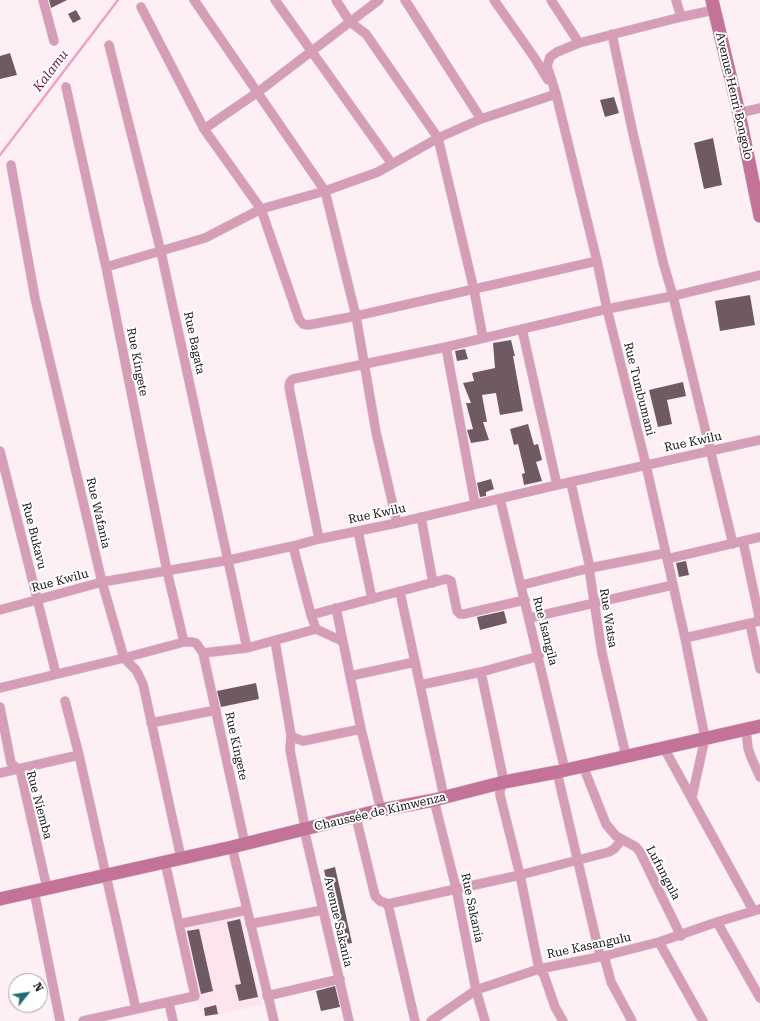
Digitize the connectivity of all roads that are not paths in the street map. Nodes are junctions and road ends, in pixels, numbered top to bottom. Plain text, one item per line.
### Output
1 (43, 0) edge
2 (194, 0) edge
3 (275, 0) edge
4 (336, 0) edge
5 (379, 0) edge
6 (405, 0) edge
7 (494, 0) edge
8 (551, 0) edge
9 (676, 0) edge
10 (713, 5) edge
11 (141, 7) dead end
12 (681, 17) junction
13 (350, 22) junction
14 (612, 34) junction
15 (54, 41) dead end
16 (579, 43) junction
17 (109, 45) dead end
18 (310, 51) junction
19 (66, 87) dead end
20 (258, 92) junction
21 (556, 94) junction
22 (760, 108) edge
23 (739, 113) junction
24 (481, 119) junction
25 (204, 129) junction
26 (438, 138) junction
27 (392, 164) junction
28 (11, 165) dead end
29 (325, 191) junction
30 (261, 209) junction
31 (760, 216) edge
32 (161, 252) junction
33 (598, 261) junction
34 (106, 267) junction
35 (760, 275) edge
36 (474, 290) junction
37 (673, 296) junction
38 (607, 309) junction
39 (356, 316) junction
40 (522, 329) junction
41 (483, 338) junction
42 (446, 347) junction
43 (364, 364) junction
44 (760, 440) edge
45 (711, 450) junction
46 (0, 451) edge
47 (646, 465) junction
48 (571, 483) junction
49 (557, 485) junction
50 (500, 499) junction
51 (475, 504) junction
52 (421, 517) junction
53 (397, 522) junction
54 (358, 530) junction
55 (760, 537) edge
56 (319, 539) junction
57 (743, 541) junction
58 (733, 544) junction
59 (293, 546) junction
60 (666, 556) junction
61 (229, 560) junction
62 (590, 568) junction
63 (167, 571) junction
64 (102, 582) junction
65 (433, 583) junction
66 (522, 585) junction
67 (673, 585) junction
68 (400, 592) junction
69 (372, 599) junction
70 (38, 600) junction
71 (525, 600) junction
72 (594, 603) junction
73 (336, 608) junction
74 (0, 610) edge
75 (311, 615) junction
76 (529, 618) junction
77 (760, 621) edge
78 (750, 624) junction
79 (316, 629) junction
80 (685, 638) junction
81 (275, 641) junction
82 (342, 641) junction
83 (184, 642) junction
84 (247, 648) junction
85 (204, 653) junction
86 (539, 656) junction
87 (124, 658) junction
88 (415, 662) junction
89 (760, 669) edge
90 (480, 672) junction
91 (56, 674) junction
92 (350, 676) junction
93 (420, 685) junction
94 (0, 688) edge
95 (65, 701) dead end
96 (0, 706) edge
97 (216, 710) junction
98 (151, 723) junction
99 (760, 726) edge
100 (362, 728) junction
101 (746, 729) junction
102 (291, 735) junction
103 (705, 738) junction
104 (664, 748) junction
105 (79, 755) junction
106 (626, 756) junction
107 (583, 766) junction
108 (18, 769) junction
109 (561, 771) junction
110 (0, 773) edge
111 (760, 777) edge
112 (504, 782) junction
113 (692, 797) junction
114 (439, 798) junction
115 (381, 810) junction
116 (356, 817) junction
117 (304, 829) junction
118 (622, 840) junction
119 (239, 845) junction
120 (181, 858) junction
121 (578, 859) junction
122 (165, 862) junction
123 (105, 875) junction
124 (520, 875) junction
125 (47, 888) junction
126 (456, 888) junction
127 (34, 891) junction
128 (0, 899) edge
129 (388, 904) junction
130 (247, 910) junction
131 (323, 910) junction
132 (757, 910) edge
133 (717, 922) junction
134 (179, 924) junction
135 (250, 924) junction
136 (681, 936) junction
137 (659, 942) junction
138 (602, 956) junction
139 (540, 969) junction
140 (340, 979) junction
141 (476, 990) junction
142 (268, 996) junction
143 (760, 998) edge
144 (169, 1003) junction
145 (136, 1009) junction
146 (113, 1018) edge
147 (60, 1021) edge
148 (83, 1021) edge
149 (173, 1021) edge
150 (274, 1021) edge
151 (349, 1021) edge
152 (415, 1021) edge
153 (430, 1021) edge
154 (485, 1021) edge
155 (563, 1021) edge
156 (632, 1021) edge
157 (703, 1021) edge

1 - 15 street
2 - 20 street
3 - 18 street
4 - 13 street
5 - 13 street
6 - 24 street
7 - 21 street
8 - 16 street
9 - 12 street
10 - 12 street
10 - 23 street, Avenue Henri Bongolo
11 - 25 street
12 - 14 street
13 - 18 street
13 - 26 street
14 - 16 street
14 - 37 street
16 - 21 street
17 - 32 street, Rue Bagata
18 - 20 street
18 - 27 street
19 - 34 street, Rue Kingete
20 - 25 street
20 - 29 street
21 - 24 street
21 - 33 street, Rue Tumbumani
22 - 23 street
23 - 31 street, Avenue Henri Bongolo
24 - 26 street
25 - 30 street
26 - 27 street
26 - 36 street
27 - 29 street
28 - 64 street, Rue Wafania
29 - 30 street
29 - 39 street
30 - 32 street
30 - 39 street
32 - 34 street
32 - 61 street, Rue Bagata
33 - 36 street
33 - 38 street, Rue Tumbumani
34 - 63 street, Rue Kingete
35 - 37 street
36 - 39 street
36 - 41 street
37 - 38 street
37 - 45 street
38 - 40 street
38 - 47 street, Rue Tumbumani
39 - 43 street
40 - 41 street
40 - 49 street
41 - 42 street
42 - 43 street
42 - 51 street
43 - 53 street
43 - 56 street
44 - 45 street, Rue Kwilu
45 - 47 street, Rue Kwilu
45 - 58 street
46 - 70 street, Rue Bukavu
47 - 48 street, Rue Kwilu
47 - 60 street, Rue Tumbumani
48 - 49 street, Rue Kwilu
48 - 62 street, Rue Watsa
49 - 50 street, Rue Kwilu
50 - 51 street, Rue Kwilu
50 - 66 street, Rue Isangila
51 - 52 street, Rue Kwilu
52 - 53 street, Rue Kwilu
52 - 65 street
53 - 54 street, Rue Kwilu
54 - 56 street, Rue Kwilu
54 - 69 street
55 - 57 street
56 - 59 street, Rue Kwilu
57 - 58 street
57 - 77 street
58 - 60 street
59 - 61 street, Rue Kwilu
59 - 75 street
60 - 62 street
60 - 67 street, Rue Tumbumani
61 - 63 street, Rue Kwilu
61 - 84 street, Rue Bagata
62 - 66 street
62 - 72 street, Rue Watsa
63 - 64 street, Rue Kwilu
63 - 83 street, Rue Kingete
64 - 70 street, Rue Kwilu
64 - 87 street, Rue Wafania
65 - 68 street
65 - 71 street
66 - 71 street, Rue Isangila
67 - 72 street
67 - 80 street, Rue Tumbumani
68 - 69 street
68 - 88 street, Rue Sakania
69 - 73 street
70 - 74 street, Rue Kwilu
70 - 91 street, Rue Bukavu
71 - 76 street, Rue Isangila
72 - 76 street
72 - 106 street, Rue Watsa
73 - 75 street
73 - 82 street
75 - 79 street
76 - 86 street, Rue Isangila
77 - 78 street
78 - 80 street
78 - 89 street
79 - 81 street
79 - 82 street
80 - 103 street, Rue Tumbumani
81 - 84 street
81 - 102 street, Avenue Sakania
82 - 92 street
83 - 85 street
83 - 87 street
84 - 85 street
85 - 97 street, Rue Kingete
86 - 90 street
86 - 109 street, Rue Isangila
87 - 91 street
87 - 98 street, Rue Wafania
88 - 92 street
88 - 93 street, Rue Sakania
90 - 93 street
90 - 112 street
91 - 94 street
92 - 100 street
93 - 114 street, Rue Sakania
95 - 105 street
96 - 108 street, Rue Niemba
97 - 98 street
97 - 119 street, Rue Kingete
98 - 120 street, Rue Wafania
99 - 101 street, Chaussée de Kimwenza
100 - 102 street
100 - 115 street
101 - 103 street, Chaussée de Kimwenza
101 - 111 street
102 - 117 street, Avenue Sakania
103 - 104 street, Chaussée de Kimwenza
103 - 113 street
104 - 106 street, Chaussée de Kimwenza
104 - 113 street
105 - 108 street
105 - 123 street
106 - 107 street, Chaussée de Kimwenza
107 - 109 street, Chaussée de Kimwenza
107 - 118 street, Lufungula
108 - 110 street
108 - 125 street, Rue Niemba
109 - 112 street, Chaussée de Kimwenza
109 - 121 street, Rue Isangila
112 - 114 street, Chaussée de Kimwenza
112 - 124 street
113 - 132 street
114 - 115 street, Chaussée de Kimwenza
114 - 126 street, Rue Sakania
115 - 116 street, Chaussée de Kimwenza
116 - 117 street, Chaussée de Kimwenza
116 - 129 street
117 - 119 street, Chaussée de Kimwenza
117 - 131 street, Avenue Sakania
118 - 121 street
118 - 136 street, Lufungula
119 - 120 street, Chaussée de Kimwenza
119 - 130 street, Rue Kingete
120 - 122 street, Chaussée de Kimwenza
121 - 124 street
121 - 138 street, Rue Isangila
122 - 123 street, Chaussée de Kimwenza
122 - 134 street
123 - 125 street, Chaussée de Kimwenza
123 - 145 street
124 - 126 street
124 - 139 street
125 - 127 street, Chaussée de Kimwenza
126 - 129 street
126 - 141 street, Rue Sakania
127 - 128 street, Chaussée de Kimwenza
127 - 147 street
129 - 152 street
130 - 134 street
130 - 135 street, Rue Kingete
131 - 135 street
131 - 140 street, Avenue Sakania
132 - 133 street, Rue Kasangulu
133 - 136 street, Rue Kasangulu
133 - 143 street
134 - 144 street
135 - 142 street, Rue Kingete
136 - 137 street, Rue Kasangulu
137 - 138 street, Rue Kasangulu
137 - 157 street
138 - 139 street, Rue Kasangulu
138 - 156 street, Rue Isangila
139 - 141 street, Rue Kasangulu
139 - 155 street
140 - 142 street
140 - 151 street, Avenue Sakania
141 - 153 street, Rue Kasangulu
141 - 154 street, Rue Sakania
142 - 150 street, Rue Kingete
144 - 145 street
144 - 149 street
145 - 146 street
146 - 148 street

